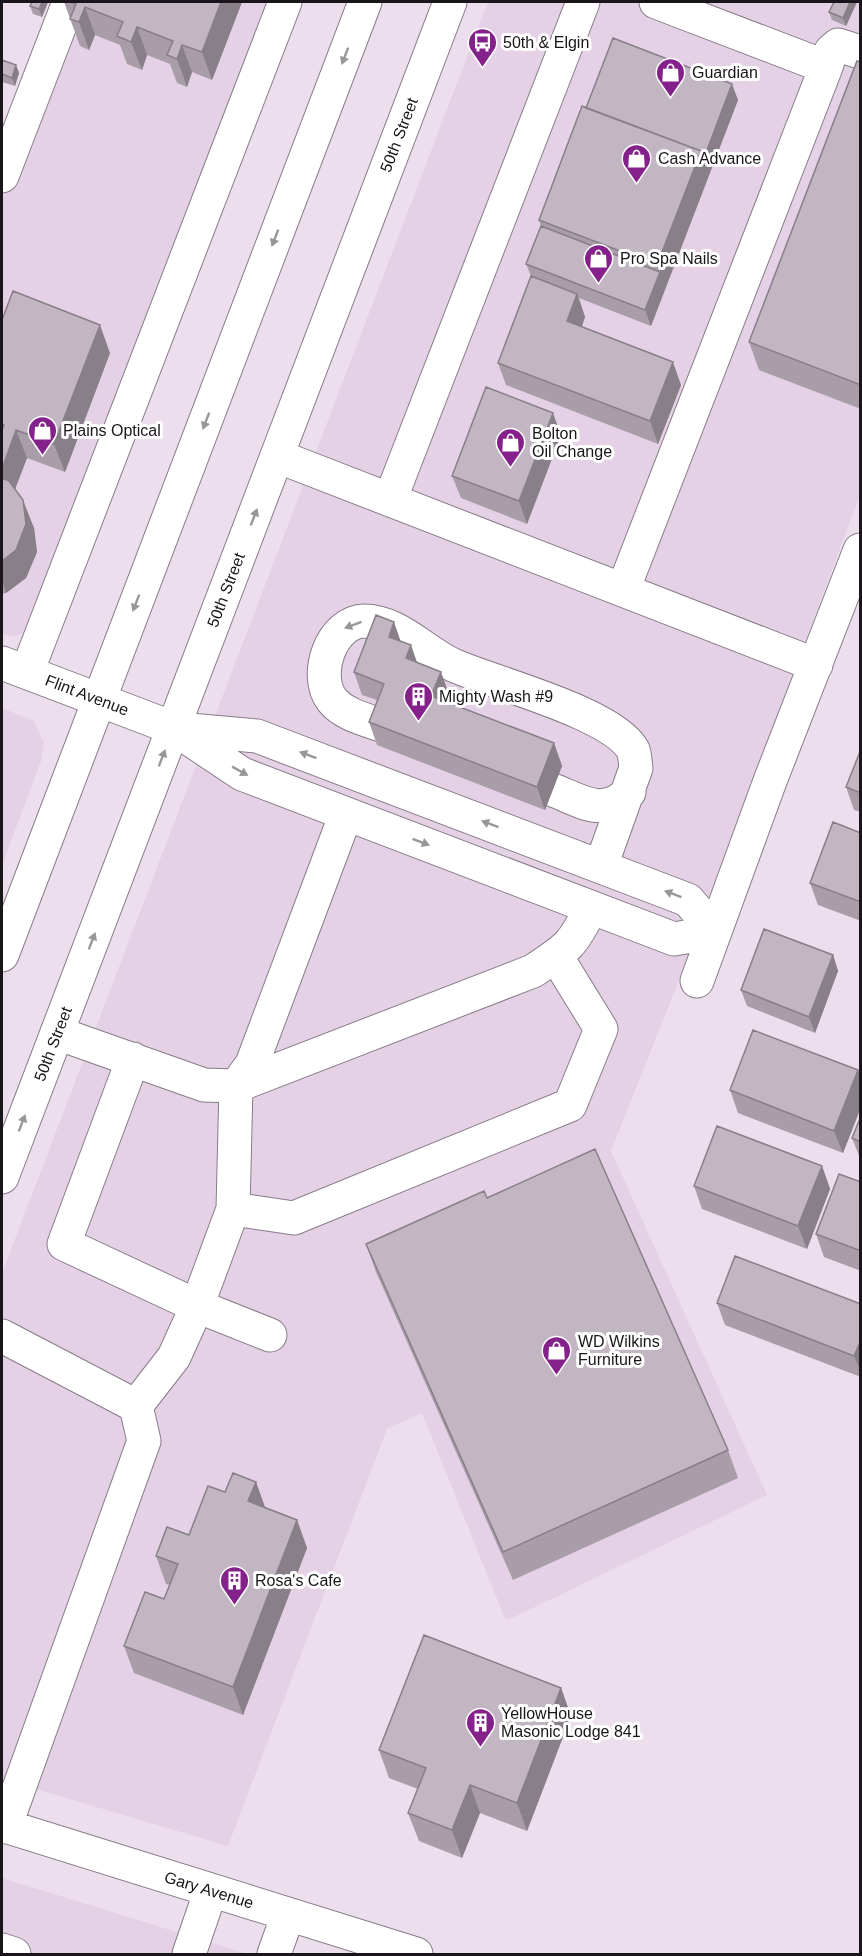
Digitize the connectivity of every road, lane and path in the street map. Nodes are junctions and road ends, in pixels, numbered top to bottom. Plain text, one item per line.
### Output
1 (69, 2) edge
2 (285, 2) edge
3 (365, 2) edge
4 (450, 2) edge
5 (656, 2) edge
6 (577, 4) edge
7 (861, 52) edge
8 (826, 67) junction
9 (2, 176) edge
10 (277, 456) junction
11 (390, 500) junction
12 (861, 550) edge
13 (623, 590) junction
14 (816, 665) junction
15 (14, 668) edge
16 (99, 700) junction
17 (384, 726) edge
18 (173, 728) junction
19 (553, 790) dead end
20 (629, 792) junction
21 (346, 814) junction
22 (601, 866) junction
23 (591, 908) junction
24 (715, 932) junction
25 (2, 955) edge
26 (556, 956) junction
27 (697, 981) dead end
28 (57, 1033) junction
29 (133, 1059) junction
30 (236, 1086) junction
31 (2, 1177) edge
32 (233, 1209) junction
33 (198, 1306) junction
34 (270, 1335) dead end
35 (2, 1336) edge
36 (136, 1406) junction
37 (3, 1826) edge
38 (211, 1890) junction
39 (288, 1915) junction
40 (2, 1950) edge
41 (14, 1954) edge
42 (189, 1954) edge
43 (274, 1954) edge
44 (416, 1954) edge

1 - 9 main road
2 - 15 main road
3 -> 16 main road
4 - 10 main road, 50th Street
5 - 8 main road
6 - 11 main road
7 - 8 main road
8 - 13 main road
10 - 11 main road
18 -> 10 main road, 50th Street
11 - 13 main road
12 - 14 main road
13 - 14 main road
14 - 24 main road
15 - 16 main road, Flint Avenue
16 - 18 main road, Flint Avenue
16 - 25 main road
20 -> 17 main road
18 -> 21 main road
22 -> 18 main road
28 -> 18 main road, 50th Street
19 - 20 main road
20 - 22 main road
21 -> 23 main road
21 - 30 main road
24 -> 22 main road
23 - 24 main road
23 - 26 main road
24 - 27 main road
26 - 30 main road
26 - 32 main road
28 - 29 main road
31 -> 28 main road, 50th Street
29 - 30 main road
29 - 33 main road
30 - 32 main road
32 - 33 main road
33 - 34 main road
33 - 36 main road
35 - 36 main road
36 - 37 main road
37 - 38 main road, Gary Avenue
38 - 39 main road, Gary Avenue
38 - 42 main road
39 - 43 main road
39 - 44 main road, Gary Avenue
40 - 41 main road

